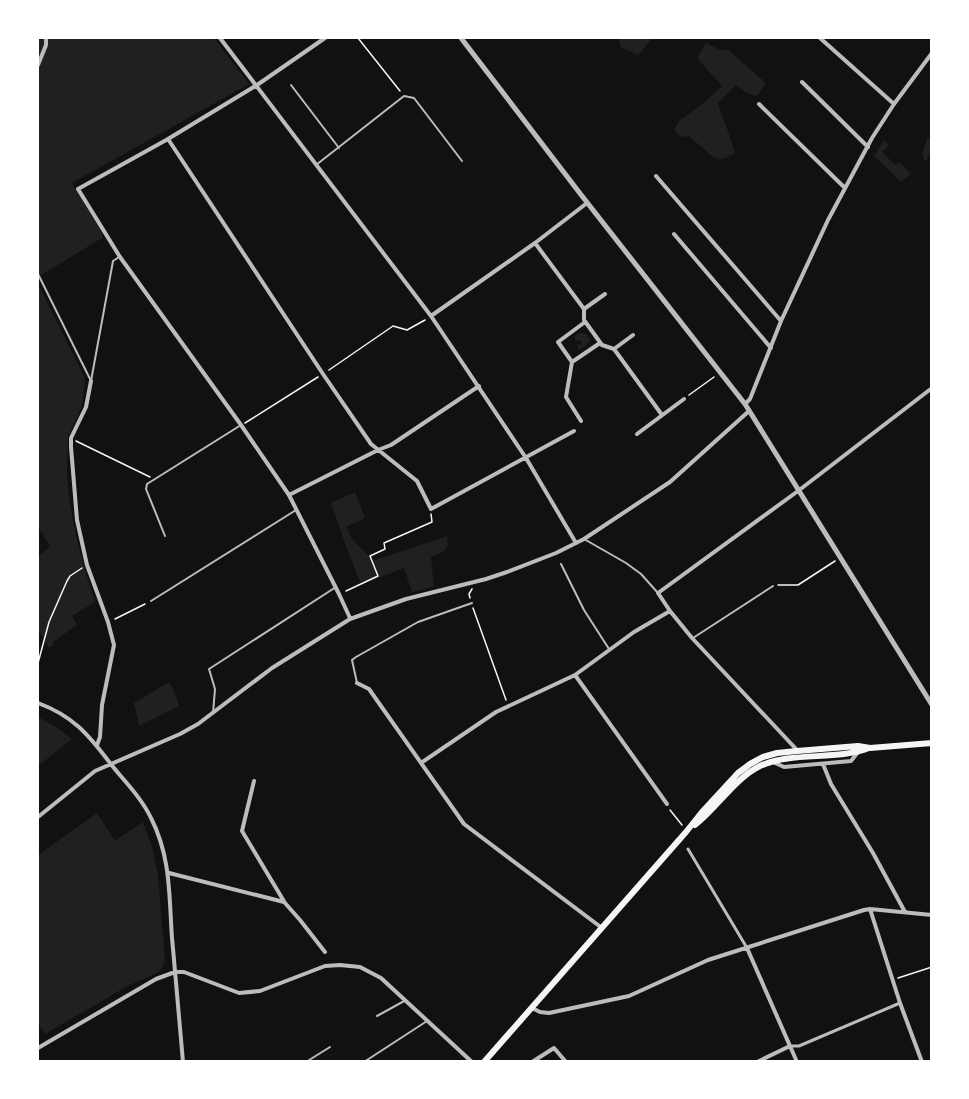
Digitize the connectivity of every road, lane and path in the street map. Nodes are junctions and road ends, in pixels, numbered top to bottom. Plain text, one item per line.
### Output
1 (46, 38) edge
2 (220, 38) edge
3 (325, 38) edge
4 (358, 38) edge
5 (462, 38) edge
6 (820, 38) edge
7 (932, 53) edge
8 (38, 65) edge
9 (802, 82) dead end
10 (257, 85) junction
11 (291, 85) dead end
12 (404, 96) junction
13 (759, 104) dead end
14 (894, 104) junction
15 (168, 139) junction
16 (868, 147) junction
17 (339, 148) junction
18 (462, 161) dead end
19 (316, 165) junction
20 (656, 176) dead end
21 (845, 188) junction
22 (587, 203) junction
23 (674, 234) dead end
24 (535, 243) junction
25 (120, 257) junction
26 (38, 274) edge
27 (605, 294) dead end
28 (584, 309) junction
29 (431, 316) junction
30 (782, 321) junction
31 (585, 322) junction
32 (633, 335) dead end
33 (600, 343) junction
34 (771, 348) junction
35 (614, 349) junction
36 (572, 362) junction
37 (720, 373) junction
38 (323, 374) junction
39 (91, 381) junction
40 (479, 386) junction
41 (932, 388) edge
42 (684, 399) joint
43 (746, 404) junction
44 (749, 411) junction
45 (662, 415) junction
46 (581, 421) dead end
47 (241, 425) junction
48 (574, 431) dead end
49 (637, 434) dead end
50 (71, 438) junction
51 (378, 450) junction
52 (526, 458) junction
53 (154, 479) junction
54 (798, 491) junction
55 (289, 495) junction
56 (431, 509) junction
57 (296, 510) junction
58 (165, 536) dead end
59 (584, 539) junction
60 (576, 543) junction
61 (841, 557) junction
62 (561, 564) dead end
63 (87, 565) junction
64 (773, 586) joint
65 (336, 587) junction
66 (476, 588) dead end
67 (658, 593) junction
68 (339, 594) junction
69 (152, 601) joint
70 (472, 603) junction
71 (670, 611) junction
72 (350, 619) junction
73 (108, 622) junction
74 (692, 638) junction
75 (609, 650) junction
76 (38, 663) edge
77 (575, 675) junction
78 (357, 683) joint
79 (38, 703) edge
80 (932, 705) edge
81 (508, 707) junction
82 (213, 714) junction
83 (932, 743) edge
84 (97, 745) junction
85 (870, 748) junction
86 (797, 751) junction
87 (858, 753) junction
88 (773, 762) junction
89 (421, 763) junction
90 (111, 764) junction
91 (824, 764) junction
92 (254, 781) dead end
93 (667, 804) joint
94 (38, 817) edge
95 (686, 832) junction
96 (688, 849) dead end
97 (168, 873) junction
98 (285, 903) junction
99 (870, 909) junction
100 (906, 913) junction
101 (932, 915) edge
102 (602, 928) junction
103 (747, 948) junction
104 (325, 952) dead end
105 (932, 967) edge
106 (175, 972) junction
107 (893, 979) junction
108 (406, 1000) junction
109 (900, 1003) junction
110 (531, 1008) junction
111 (377, 1016) dead end
112 (427, 1021) junction
113 (790, 1046) junction
114 (330, 1047) dead end
115 (38, 1048) edge
116 (183, 1062) edge
117 (306, 1062) edge
118 (364, 1062) edge
119 (472, 1062) edge
120 (484, 1062) edge
121 (532, 1062) edge
122 (566, 1062) edge
123 (757, 1062) edge
124 (797, 1062) edge
125 (922, 1062) edge

1 - 8 street
2 - 10 street
3 - 10 street
4 - 12 path
5 - 22 street
6 - 14 street
7 - 14 street
9 - 16 street
10 - 15 street
10 - 19 street
11 - 17 lane
12 - 17 lane
12 - 18 lane
13 - 21 street
14 - 16 street
15 - 25 street
15 - 38 street
16 - 21 street
17 - 19 lane
19 - 29 street
20 - 30 street
21 - 30 street
22 - 24 street
22 - 37 street
23 - 34 street
24 - 28 street
24 - 29 street
25 - 39 lane
25 - 47 street
26 - 39 lane
27 - 28 street
28 - 31 street
29 - 38 path
29 - 40 street
30 - 34 street
31 - 33 street
31 - 36 street
32 - 35 street
33 - 35 street
33 - 36 street
34 - 43 street
35 - 45 street
36 - 46 street
37 - 42 path
37 - 43 street
38 - 47 path
38 - 51 street
39 - 50 street
40 - 51 street
40 - 52 street
41 - 54 street
42 - 45 street
43 - 44 street
44 - 54 street
44 - 59 street
45 - 49 street
47 - 53 lane
47 - 55 street
48 - 52 street
50 - 53 path
50 - 63 street
51 - 55 street
51 - 56 street
52 - 56 street
52 - 60 street
53 - 58 lane
54 - 61 street
54 - 67 street
55 - 57 street
56 - 68 path
57 - 65 street
57 - 69 lane
59 - 60 street
59 - 67 lane
60 - 72 street
61 - 64 path
61 - 80 street
62 - 75 lane
63 - 73 street
63 - 76 path
64 - 74 lane
65 - 68 street
65 - 82 lane
66 - 70 path
67 - 71 street
68 - 72 street
69 - 73 path
70 - 78 lane
70 - 81 path
71 - 74 street
71 - 75 street
72 - 82 street
73 - 84 street
74 - 86 street
75 - 77 street
77 - 81 street
77 - 93 street
78 - 89 street
79 - 84 street
81 - 89 street
82 - 90 street
83 - 85 main road
84 - 90 street
85 - 86 main road
85 - 87 main road
86 - 95 main road
87 - 88 main road
87 - 91 street
88 - 91 street
88 - 95 main road
89 - 102 street
90 - 94 street
90 - 97 street
91 - 100 street
92 - 98 street
93 - 95 path
95 - 102 main road
96 - 103 street
97 - 98 street
97 - 106 street
98 - 104 street
99 - 100 street
99 - 103 street
99 - 107 street
100 - 101 street
102 - 110 main road
103 - 110 street
103 - 113 street
105 - 107 path
106 - 108 street
106 - 115 street
106 - 116 street
107 - 109 street
108 - 111 lane
108 - 112 street
109 - 113 street
109 - 125 street
110 - 120 main road
112 - 118 lane
112 - 119 street
113 - 123 street
113 - 124 street
114 - 117 lane
121 - 122 street

